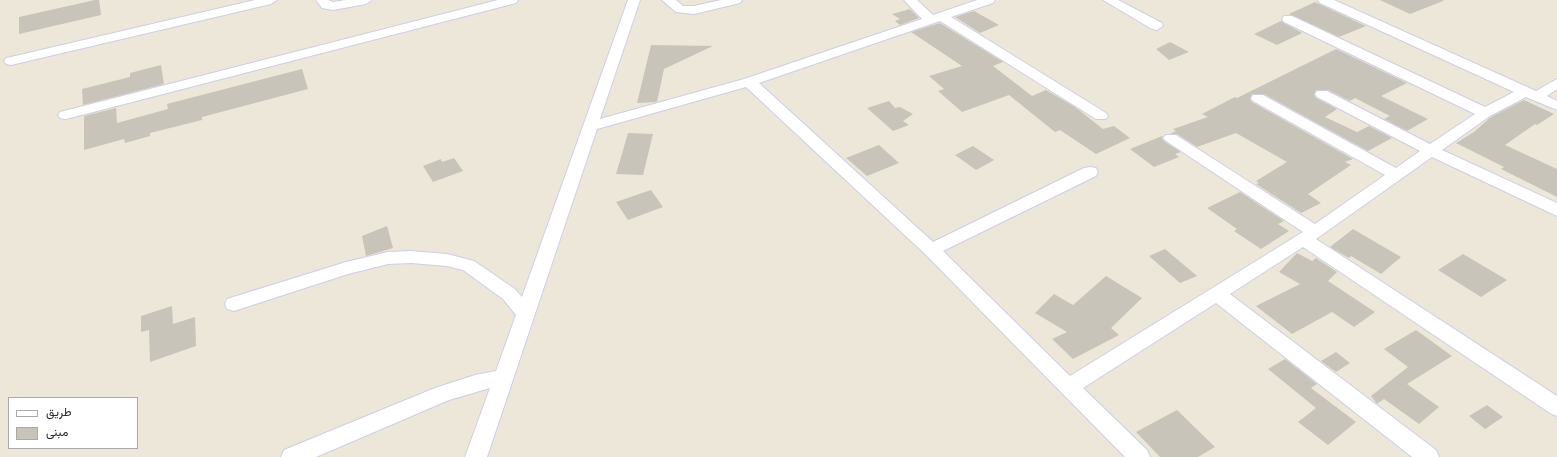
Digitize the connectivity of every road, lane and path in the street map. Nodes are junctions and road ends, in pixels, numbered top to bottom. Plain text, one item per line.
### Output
1 (271, 0) edge
2 (322, 0) edge
3 (366, 0) edge
4 (512, 0) edge
5 (634, 0) edge
6 (668, 0) edge
7 (736, 0) edge
8 (910, 0) edge
9 (989, 0) edge
10 (1109, 0) edge
11 (1324, 0) edge
12 (937, 18) junction
13 (1288, 19) dead end
14 (1157, 26) dead end
15 (11, 61) dead end
16 (749, 82) junction
17 (1557, 84) edge
18 (1322, 94) dead end
19 (1530, 94) junction
20 (1258, 98) dead end
21 (1557, 106) edge
22 (1485, 113) junction
23 (65, 115) dead end
24 (1101, 116) dead end
25 (590, 126) junction
26 (1171, 138) dead end
27 (1430, 150) junction
28 (1090, 172) dead end
29 (1396, 174) junction
30 (1557, 210) edge
31 (1309, 235) junction
32 (931, 250) junction
33 (1216, 293) junction
34 (234, 304) dead end
35 (525, 314) junction
36 (504, 377) junction
37 (1070, 386) junction
38 (1557, 407) edge
39 (292, 457) edge
40 (476, 457) edge
41 (1138, 457) edge
42 (1428, 457) edge

1 - 15 street
2 - 3 street
4 - 23 street
5 - 25 street
6 - 7 street
8 - 12 street
9 - 12 street
10 - 14 street
11 - 19 street
12 - 16 street
12 - 24 street
13 - 22 street
16 - 25 street
16 - 32 street
17 - 19 street
18 - 27 street
19 - 21 street
19 - 22 street
20 - 29 street
22 - 27 street
25 - 35 street
26 - 31 street
27 - 29 street
27 - 30 street
28 - 32 street
29 - 31 street
31 - 33 street
31 - 38 street
32 - 37 street
33 - 37 street
33 - 42 street
34 - 35 street
35 - 36 street
36 - 39 street
36 - 40 street
37 - 41 street

